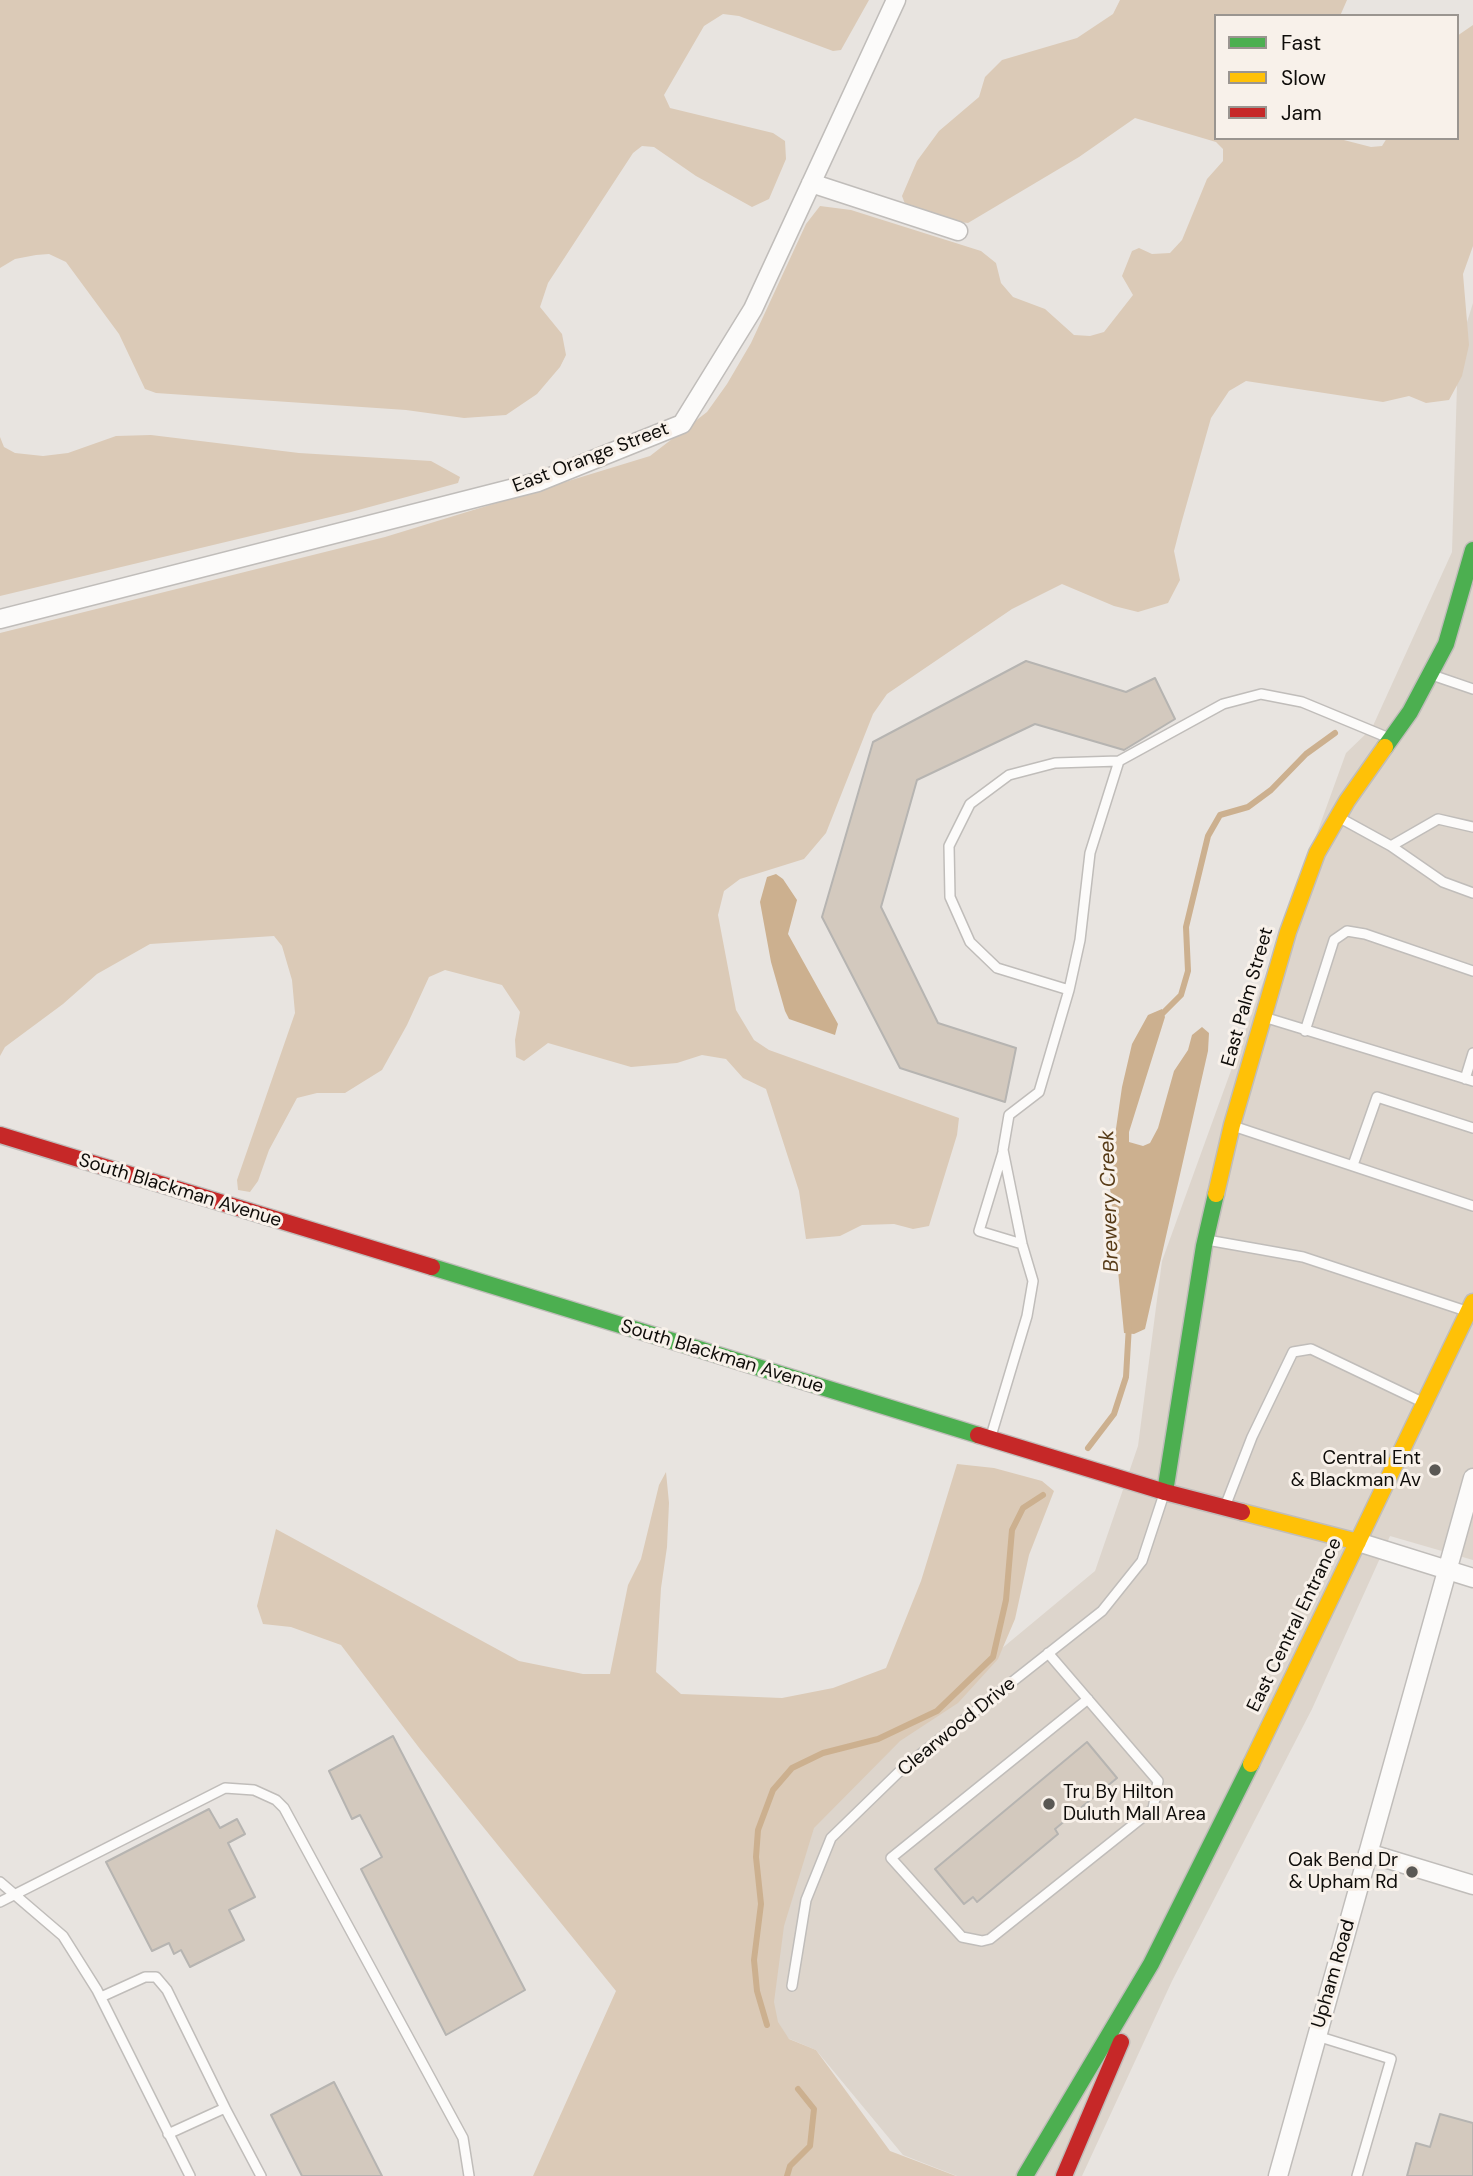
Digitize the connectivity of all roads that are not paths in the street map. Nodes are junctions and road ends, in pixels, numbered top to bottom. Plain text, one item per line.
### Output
1 (896, 0) edge
2 (811, 183) junction
3 (958, 230) dead end
4 (1473, 550) edge
5 (0, 619) edge
6 (1430, 674) junction
7 (1473, 689) edge
8 (1391, 739) junction
9 (1119, 761) junction
10 (1338, 817) junction
11 (1473, 827) edge
12 (1391, 846) junction
13 (1473, 893) edge
14 (1473, 971) edge
15 (1069, 990) junction
16 (1264, 1016) junction
17 (1305, 1031) junction
18 (1473, 1053) edge
19 (1469, 1080) edge
20 (1232, 1125) junction
21 (1473, 1128) edge
22 (0, 1135) edge
23 (1003, 1150) junction
24 (1353, 1164) junction
25 (1473, 1206) edge
26 (1205, 1239) junction
27 (1022, 1244) junction
28 (1470, 1307) edge
29 (1466, 1335) edge
30 (1424, 1403) junction
31 (990, 1439) junction
32 (1473, 1478) edge
33 (1165, 1492) junction
34 (1224, 1508) junction
35 (1358, 1542) junction
36 (1446, 1570) junction
37 (1473, 1578) edge
38 (1048, 1653) junction
39 (1088, 1699) junction
40 (1368, 1853) junction
41 (0, 1882) edge
42 (1473, 1885) edge
43 (17, 1894) junction
44 (0, 1902) edge
45 (1151, 1965) junction
46 (792, 1986) dead end
47 (101, 1997) junction
48 (1317, 2036) junction
49 (225, 2108) junction
50 (168, 2134) junction
51 (190, 2176) edge
52 (261, 2176) edge
53 (469, 2176) edge
54 (1025, 2176) edge
55 (1064, 2176) edge
56 (1278, 2176) edge
57 (1357, 2176) edge

1 - 2 street, East Orange Street
2 - 3 street
2 - 5 street, East Orange Street
4 - 6 main road, East Palm Street
6 - 7 lane
6 - 8 main road, East Palm Street
8 - 9 lane
8 - 10 main road, East Palm Street
9 - 15 lane
9 - 15 lane
10 - 12 lane
10 - 16 main road, East Palm Street
11 - 12 lane
12 - 13 lane
14 - 17 lane
15 - 23 lane
16 - 17 lane
16 - 20 main road, East Palm Street
17 - 19 lane
18 - 19 lane
20 - 24 lane
20 - 26 main road, East Palm Street
21 - 24 lane
22 - 31 main road, South Blackman Avenue
23 - 27 lane
23 - 27 lane
24 - 25 lane
26 - 28 lane
26 - 33 main road, East Palm Street
27 - 31 lane
28 - 29 main road, East Central Entrance
29 - 30 main road, East Central Entrance
30 - 34 lane
30 - 35 main road, East Central Entrance
31 - 33 main road, South Blackman Avenue
32 - 36 street, Upham Road
33 - 34 main road, South Blackman Avenue
33 - 38 lane, Clearwood Drive
34 - 35 main road, South Blackman Avenue
35 - 36 street, South Blackman Avenue
35 - 45 main road, East Central Entrance
36 - 37 street, South Blackman Avenue
36 - 40 street, Upham Road
38 - 39 lane
38 - 46 lane, Clearwood Drive
39 - 39 lane
40 - 42 street
40 - 48 street, Upham Road
41 - 43 lane
43 - 44 lane
43 - 47 lane
43 - 53 lane
45 - 54 main road, East Central Entrance
45 - 55 main road, East Central Entrance
47 - 49 lane
47 - 50 lane
48 - 56 street, Upham Road
48 - 57 lane
49 - 50 lane
49 - 52 lane
50 - 51 lane

